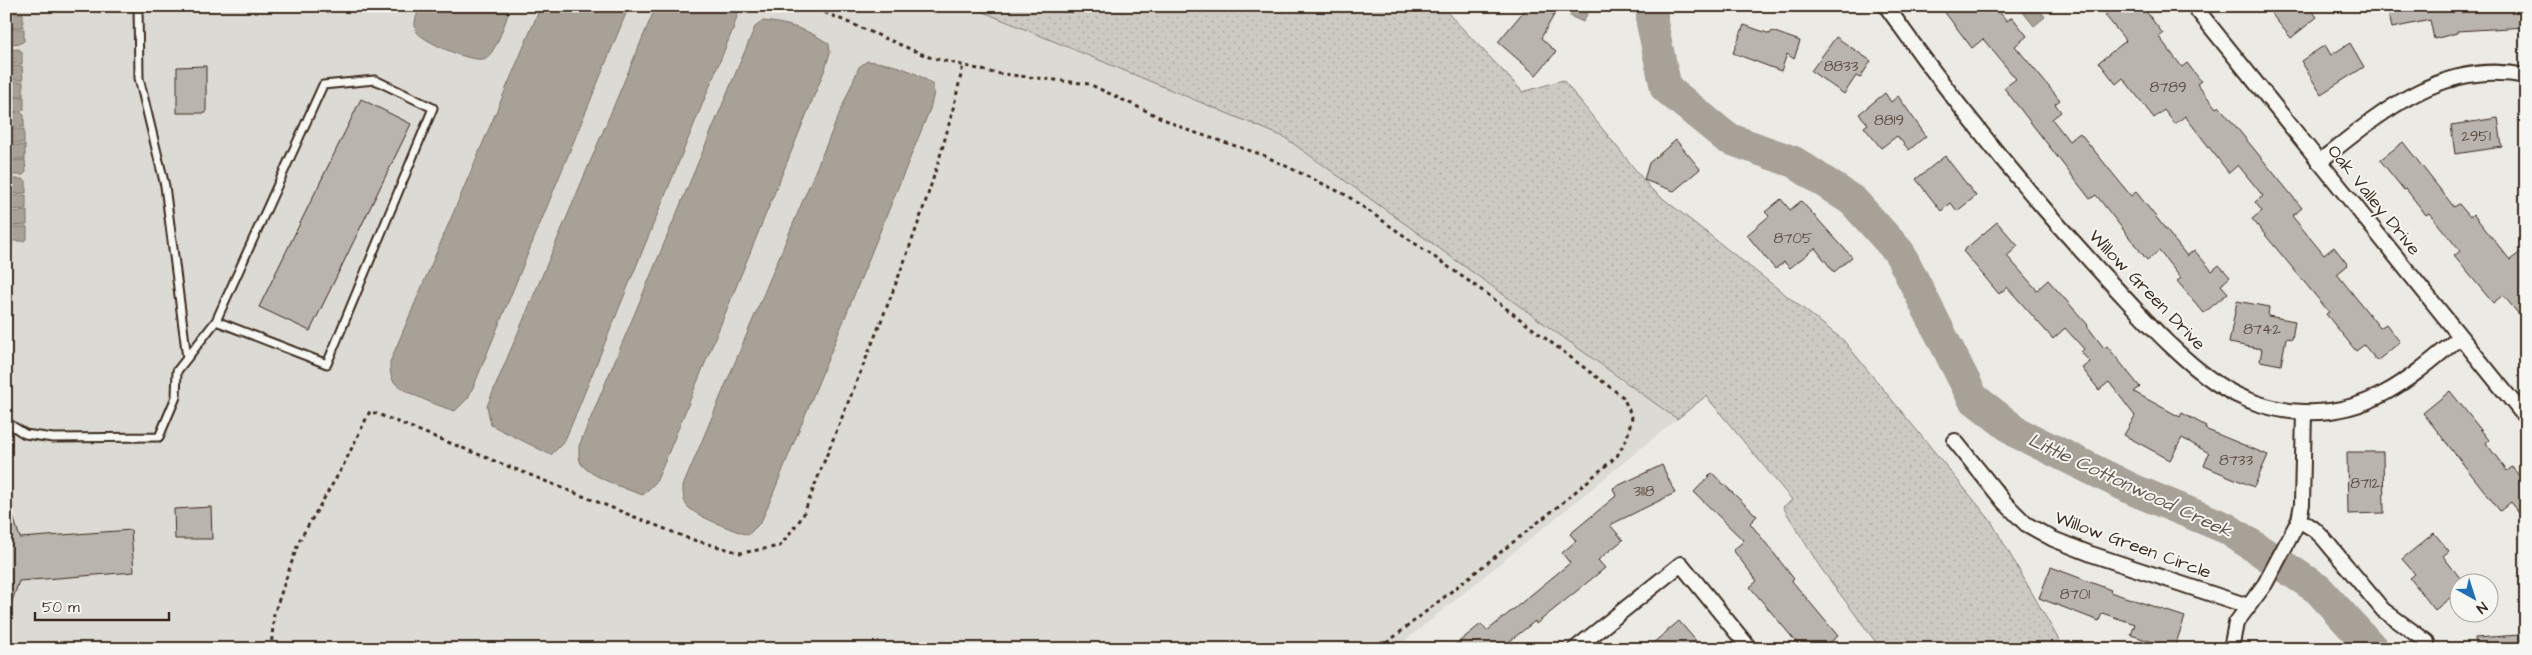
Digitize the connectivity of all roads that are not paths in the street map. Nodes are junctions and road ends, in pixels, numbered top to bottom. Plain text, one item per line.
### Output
1 (138, 6) edge
2 (1886, 6) edge
3 (2194, 6) edge
4 (2526, 76) edge
5 (2320, 162) junction
6 (216, 321) junction
7 (2460, 337) junction
8 (187, 358) junction
9 (2304, 412) junction
10 (2526, 418) edge
11 (6, 422) edge
12 (1955, 441) dead end
13 (2299, 520) junction
14 (2248, 606) junction
15 (2426, 642) dead end
16 (1575, 649) edge
17 (1750, 649) edge
18 (2231, 649) edge

1 - 8 lane
2 - 9 street, Willow Green Drive
3 - 5 street, Oak Valley Drive
4 - 5 street
5 - 7 street, Oak Valley Drive
6 - 6 lane
6 - 8 lane
7 - 9 street, Willow Green Drive
7 - 10 street, Oak Valley Drive
8 - 11 lane
9 - 13 street
12 - 14 street, Willow Green Circle
13 - 14 street
13 - 15 street
14 - 18 street
16 - 17 street

